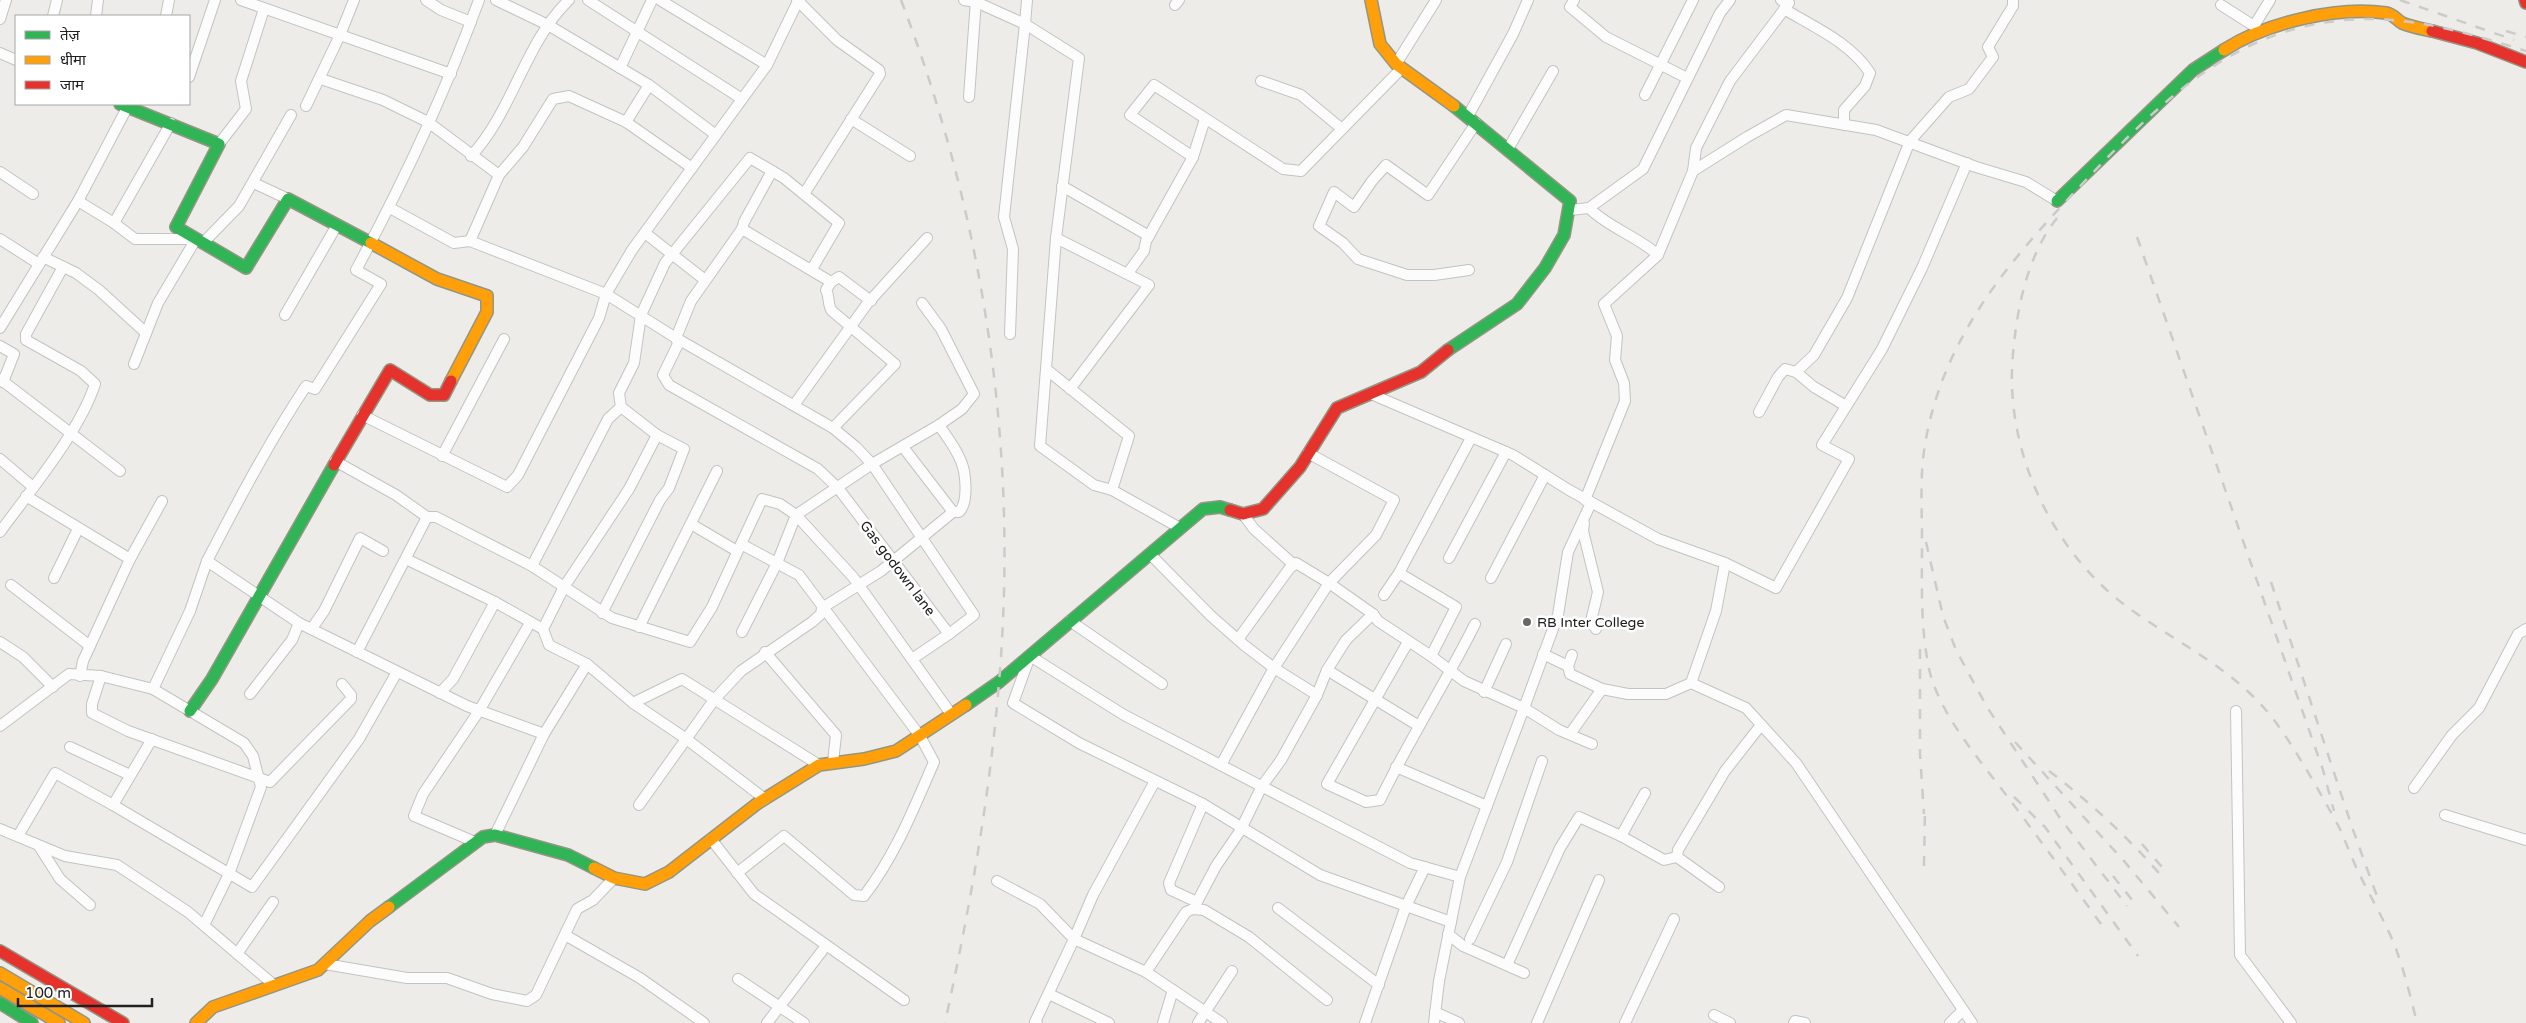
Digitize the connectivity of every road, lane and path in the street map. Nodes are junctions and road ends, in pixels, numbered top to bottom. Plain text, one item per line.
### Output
1 (57, 0) edge
2 (98, 0) edge
3 (169, 0) edge
4 (215, 0) edge
5 (241, 0) edge
6 (354, 0) edge
7 (426, 0) edge
8 (479, 0) edge
9 (496, 0) edge
10 (569, 0) edge
11 (588, 0) edge
12 (652, 0) edge
13 (660, 0) edge
14 (798, 0) edge
15 (964, 0) edge
16 (1027, 0) edge
17 (1371, 0) edge
18 (1436, 0) edge
19 (1528, 0) edge
20 (1574, 0) edge
21 (1693, 0) edge
22 (1730, 0) edge
23 (2013, 0) edge
24 (2270, 0) edge
25 (976, 1) edge
26 (3, 3) edge
27 (1783, 4) edge
28 (2221, 5) dead end
29 (264, 9) junction
30 (54, 15) edge
31 (96, 15) edge
32 (166, 15) edge
33 (0, 19) edge
34 (471, 22) junction
35 (1025, 24) junction
36 (548, 25) junction
37 (638, 31) junction
38 (340, 35) junction
39 (0, 53) edge
40 (15, 60) edge
41 (2526, 62) edge
42 (767, 65) junction
43 (1399, 66) junction
44 (1659, 66) junction
45 (620, 68) junction
46 (1553, 71) dead end
47 (190, 74) edge
48 (451, 74) junction
49 (1687, 78) junction
50 (320, 79) junction
51 (1262, 81) dead end
52 (649, 85) junction
53 (1645, 95) dead end
54 (969, 97) dead end
55 (742, 99) junction
56 (126, 105) edge
57 (306, 106) dead end
58 (291, 116) dead end
59 (1205, 119) junction
60 (1472, 119) junction
61 (851, 120) junction
62 (428, 122) junction
63 (626, 122) junction
64 (171, 124) junction
65 (1844, 124) junction
66 (1342, 129) junction
67 (716, 135) junction
68 (1910, 141) junction
69 (219, 144) junction
70 (1508, 149) junction
71 (470, 156) junction
72 (910, 156) dead end
73 (1193, 157) junction
74 (1967, 163) junction
75 (692, 168) junction
76 (772, 171) junction
77 (1693, 171) junction
78 (0, 172) edge
79 (500, 175) junction
80 (258, 185) dead end
81 (1062, 186) junction
82 (33, 194) dead end
83 (804, 194) junction
84 (288, 199) junction
85 (78, 201) junction
86 (2056, 201) joint
87 (390, 208) junction
88 (1589, 208) junction
89 (1570, 210) junction
90 (114, 223) junction
91 (337, 225) junction
92 (742, 229) junction
93 (645, 233) junction
94 (1149, 236) junction
95 (927, 238) dead end
96 (1056, 238) junction
97 (0, 239) edge
98 (199, 241) junction
99 (470, 242) junction
100 (371, 243) junction
101 (672, 254) junction
102 (1658, 255) junction
103 (41, 260) junction
104 (63, 267) junction
105 (812, 270) junction
106 (1469, 270) dead end
107 (1128, 273) junction
108 (705, 280) junction
109 (831, 282) junction
110 (606, 294) junction
111 (871, 301) junction
112 (922, 303) dead end
113 (285, 315) dead end
114 (641, 316) junction
115 (850, 327) junction
116 (0, 328) edge
117 (146, 334) junction
118 (1010, 334) dead end
119 (676, 338) junction
120 (504, 339) dead end
121 (0, 346) edge
122 (134, 364) dead end
123 (1046, 369) junction
124 (1796, 372) junction
125 (2, 380) edge
126 (1070, 389) junction
127 (1371, 394) junction
128 (794, 405) junction
129 (1846, 406) junction
130 (621, 407) junction
131 (1759, 412) dead end
132 (362, 415) junction
133 (940, 425) junction
134 (833, 428) junction
135 (70, 433) junction
136 (657, 435) junction
137 (1472, 438) junction
138 (903, 447) junction
139 (1506, 452) junction
140 (1308, 454) junction
141 (442, 456) junction
142 (0, 459) edge
143 (335, 461) junction
144 (872, 464) junction
145 (717, 471) dead end
146 (120, 472) dead end
147 (1545, 475) junction
148 (33, 487) junction
149 (838, 488) junction
150 (1112, 490) junction
151 (26, 496) junction
152 (162, 501) dead end
153 (1588, 501) junction
154 (953, 512) junction
155 (1243, 514) junction
156 (796, 515) junction
157 (427, 518) junction
158 (1584, 519) junction
159 (691, 524) junction
160 (1180, 528) junction
161 (78, 529) junction
162 (0, 532) edge
163 (922, 538) junction
164 (739, 547) junction
165 (383, 551) dead end
166 (1150, 554) junction
167 (1449, 558) dead end
168 (130, 559) junction
169 (406, 559) junction
170 (207, 561) junction
171 (893, 561) junction
172 (777, 563) junction
173 (1725, 563) junction
174 (1294, 565) junction
175 (532, 566) junction
176 (1399, 573) junction
177 (54, 578) dead end
178 (1491, 578) dead end
179 (1329, 583) junction
180 (11, 585) dead end
181 (859, 586) junction
182 (564, 587) junction
183 (1384, 595) dead end
184 (260, 596) junction
185 (494, 602) junction
186 (822, 608) junction
187 (602, 613) junction
188 (1372, 614) junction
189 (1070, 621) junction
190 (299, 622) junction
191 (530, 622) junction
192 (1475, 624) dead end
193 (639, 626) junction
194 (312, 628) junction
195 (543, 629) junction
196 (1596, 629) dead end
197 (2526, 629) edge
198 (742, 632) dead end
199 (949, 634) junction
200 (1239, 638) junction
201 (0, 642) edge
202 (1408, 642) junction
203 (1506, 644) dead end
204 (90, 646) junction
205 (357, 652) junction
206 (765, 652) junction
207 (1544, 654) junction
208 (1572, 655) dead end
209 (1030, 656) junction
210 (1431, 656) junction
211 (912, 659) junction
212 (587, 664) junction
213 (1568, 666) junction
214 (1274, 668) junction
215 (1327, 670) junction
216 (397, 672) junction
217 (1451, 674) junction
218 (80, 676) junction
219 (101, 676) junction
220 (1691, 683) junction
221 (342, 684) dead end
222 (1162, 684) dead end
223 (53, 687) junction
224 (153, 689) junction
225 (1602, 689) junction
226 (1484, 692) junction
227 (440, 693) junction
228 (250, 694) dead end
229 (1317, 695) junction
230 (1375, 699) junction
231 (714, 700) junction
232 (633, 703) junction
233 (1524, 708) junction
234 (2236, 710) dead end
235 (190, 711) junction
236 (480, 711) junction
237 (951, 714) junction
238 (1761, 725) junction
239 (0, 726) edge
240 (1419, 726) junction
241 (544, 734) junction
242 (1570, 734) junction
243 (920, 736) junction
244 (685, 738) junction
245 (152, 739) junction
246 (1592, 744) dead end
247 (70, 747) dead end
248 (1542, 761) dead end
249 (833, 762) junction
250 (819, 765) junction
251 (1221, 765) junction
252 (1396, 767) junction
253 (130, 775) junction
254 (258, 778) junction
255 (1155, 781) junction
256 (1262, 786) junction
257 (2414, 788) dead end
258 (1645, 793) dead end
259 (765, 798) junction
260 (1203, 804) junction
261 (113, 805) junction
262 (640, 805) dead end
263 (1487, 806) junction
264 (2445, 815) dead end
265 (1242, 828) junction
266 (0, 829) edge
267 (18, 836) junction
268 (495, 836) junction
269 (1621, 836) junction
270 (711, 839) junction
271 (2526, 840) edge
272 (475, 842) junction
273 (39, 846) junction
274 (1677, 857) junction
275 (1425, 867) junction
276 (737, 872) junction
277 (229, 874) junction
278 (1460, 877) junction
279 (614, 878) junction
280 (1599, 880) dead end
281 (997, 881) dead end
282 (1719, 887) dead end
283 (273, 902) dead end
284 (90, 905) dead end
285 (1406, 906) junction
286 (1278, 908) dead end
287 (1674, 920) dead end
288 (1451, 922) junction
289 (204, 925) junction
290 (1448, 934) junction
291 (565, 935) junction
292 (1074, 939) junction
293 (1470, 939) dead end
294 (0, 951) edge
295 (822, 951) dead end
296 (237, 954) junction
297 (324, 964) junction
298 (1507, 965) junction
299 (1232, 971) dead end
300 (1146, 972) junction
301 (0, 973) edge
302 (1524, 974) dead end
303 (738, 979) dead end
304 (274, 985) junction
305 (1379, 986) junction
306 (0, 988) edge
307 (1173, 990) junction
308 (1049, 994) junction
309 (904, 1000) dead end
310 (1327, 1000) dead end
311 (0, 1003) edge
312 (779, 1006) junction
313 (1963, 1010) junction
314 (1205, 1012) junction
315 (1714, 1015) dead end
316 (1435, 1018) edge
317 (32, 1023) edge
318 (59, 1023) edge
319 (84, 1023) edge
320 (123, 1023) edge
321 (196, 1023) edge
322 (704, 1023) edge
323 (767, 1023) edge
324 (804, 1023) edge
325 (1037, 1023) edge
326 (1109, 1023) edge
327 (1163, 1023) edge
328 (1198, 1023) edge
329 (1222, 1023) edge
330 (1365, 1023) edge
331 (1460, 1023) edge
332 (1537, 1023) edge
333 (1625, 1023) edge
334 (1730, 1023) edge
335 (1794, 1023) edge
336 (1805, 1023) edge
337 (1950, 1023) edge
338 (1972, 1023) edge
339 (2291, 1023) edge

1 - 30 street
2 - 31 street
3 - 32 street
4 - 47 street
5 - 29 street
6 - 38 street
7 - 34 street
8 - 34 street
9 - 36 street
10 - 36 street
11 - 37 street
12 - 37 street
13 - 42 street
14 - 42 street
14 - 61 street
15 - 25 street
16 - 35 street
17 - 43 main road
18 - 43 street
19 - 60 street
20 - 44 street
21 - 44 street
22 - 49 street
23 - 68 street
24 - 28 street
25 - 35 street
25 - 54 street
26 - 33 street
27 - 65 street
27 - 77 street
29 - 38 street
29 - 69 street
34 - 48 street
35 - 81 street
35 - 118 street
36 - 45 street
36 - 71 street
37 - 45 street
37 - 55 street
38 - 48 street
38 - 50 street
39 - 40 street
41 - 86 main road
42 - 55 street
43 - 60 main road
43 - 66 street
44 - 49 street
44 - 53 street
45 - 52 street
46 - 70 street
48 - 62 street
49 - 88 street
50 - 57 street
50 - 62 street
51 - 66 street
52 - 63 street
52 - 67 street
55 - 67 street
56 - 64 main road
56 - 85 street
58 - 98 street
59 - 66 street
59 - 73 street
59 - 73 street
60 - 70 main road
60 - 106 street
61 - 72 street
61 - 83 street
62 - 71 street
62 - 87 street
63 - 75 street
63 - 79 street
64 - 69 main road
64 - 90 street
65 - 68 street
65 - 77 street
67 - 75 street
68 - 74 street
68 - 124 street
69 - 98 main road
70 - 89 main road
71 - 79 street
73 - 94 street
74 - 86 street
74 - 129 street
75 - 93 street
76 - 83 street
76 - 92 street
76 - 101 street
77 - 102 street
78 - 82 street
79 - 99 street
80 - 84 street
81 - 94 street
81 - 96 street
83 - 105 street
84 - 91 main road
84 - 98 main road
85 - 90 street
85 - 103 street
87 - 99 street
87 - 100 street
88 - 89 street
88 - 102 street
89 - 127 main road
90 - 98 street
91 - 100 main road
91 - 113 street
92 - 105 street
92 - 108 street
93 - 101 street
93 - 110 street
94 - 107 street
95 - 111 street
96 - 107 street
96 - 123 street
97 - 103 street
98 - 117 street
99 - 110 street
100 - 132 main road
100 - 170 street
101 - 108 street
101 - 114 street
102 - 153 street
103 - 104 street
103 - 116 street
104 - 117 street
104 - 135 street
105 - 109 street
107 - 126 street
108 - 119 street
109 - 111 street
109 - 115 street
110 - 114 street
110 - 141 street
111 - 115 street
112 - 133 street
114 - 119 street
114 - 130 street
115 - 128 street
115 - 134 street
116 - 121 street
117 - 122 street
119 - 128 street
119 - 149 street, Gas godown lane
120 - 141 street
121 - 125 street
123 - 126 street
123 - 150 street
124 - 129 street
124 - 131 street
125 - 135 street
126 - 150 street
127 - 137 street
127 - 140 main road
128 - 134 street
129 - 173 street
130 - 136 street
130 - 175 street
132 - 141 street
132 - 143 main road
133 - 138 street
133 - 154 street
134 - 144 street
135 - 146 street
135 - 148 street
136 - 182 street
136 - 187 street
137 - 139 street
137 - 176 street
138 - 144 street
138 - 154 street
139 - 147 street
139 - 167 street
140 - 155 main road
140 - 179 street
142 - 148 street
143 - 157 street
143 - 184 main road
144 - 149 street
144 - 163 street
145 - 159 street
147 - 153 street
147 - 178 street
148 - 151 street
149 - 156 street
149 - 171 street, Gas godown lane
150 - 160 street
151 - 161 street
151 - 162 street
152 - 168 street
153 - 158 street
153 - 173 street
154 - 163 street
155 - 160 main road
155 - 174 street
156 - 164 street
156 - 172 street
156 - 181 street
157 - 169 street
157 - 175 street
158 - 196 street
158 - 207 street
159 - 164 street
159 - 193 street
160 - 166 main road
161 - 168 street
161 - 177 street
163 - 171 street
163 - 199 street
164 - 172 street
164 - 193 street
165 - 194 street
166 - 189 main road
166 - 200 street
168 - 204 street
169 - 185 street
169 - 205 street
170 - 184 street
170 - 224 street
171 - 181 street
171 - 199 street, Gas godown lane
172 - 186 street
172 - 198 street
173 - 220 street
174 - 179 street
174 - 200 street
175 - 182 street
176 - 183 street
176 - 210 street
179 - 188 street
179 - 214 street
180 - 204 street
181 - 186 street
181 - 211 street
182 - 187 street
182 - 195 street
184 - 190 street
184 - 235 main road
185 - 191 street
185 - 227 street
186 - 206 street
186 - 243 street
187 - 193 street
188 - 202 street
188 - 215 street
189 - 209 main road
189 - 222 street
190 - 194 street
190 - 228 street
191 - 195 street
191 - 236 street
192 - 217 street
194 - 205 street
195 - 212 street
197 - 257 street
199 - 211 street
200 - 214 street
201 - 223 street
202 - 210 street
202 - 230 street
203 - 226 street
204 - 218 street
205 - 216 street
206 - 231 street
206 - 249 street
207 - 213 street
207 - 233 street
208 - 213 street
209 - 237 main road
209 - 251 street
209 - 255 street
210 - 217 street
211 - 237 street
212 - 232 street
212 - 241 street
213 - 225 street
214 - 229 street
214 - 251 street
215 - 229 street
215 - 230 street
216 - 227 street
216 - 277 street
217 - 226 street
217 - 240 street
218 - 219 street
218 - 223 street
219 - 224 street
219 - 245 street
220 - 225 street
220 - 238 street
221 - 254 street
223 - 239 street
224 - 235 street
225 - 242 street
226 - 233 street
227 - 236 street
229 - 256 street
230 - 240 street
230 - 252 street
231 - 232 street
231 - 244 street
231 - 250 street
232 - 244 street
233 - 242 street
233 - 263 street
234 - 339 street
235 - 254 street
236 - 241 street
236 - 272 street
237 - 243 main road
238 - 274 street
238 - 313 street
240 - 252 street
241 - 268 street
242 - 246 street
243 - 249 main road
243 - 276 street
244 - 259 street
244 - 262 street
245 - 253 street
245 - 254 street
247 - 253 street
248 - 293 street
249 - 250 main road
250 - 259 main road
251 - 256 street
252 - 263 street
253 - 261 street
254 - 277 street
255 - 260 street
255 - 292 street
256 - 265 street
256 - 275 street
258 - 269 street
259 - 270 main road
260 - 265 street
260 - 265 street
261 - 267 street
261 - 277 street
263 - 278 street
264 - 271 street
265 - 285 street
266 - 267 street
267 - 273 street
268 - 272 main road
268 - 279 main road
269 - 274 street
269 - 298 street
270 - 276 street
270 - 279 main road
272 - 297 main road
273 - 284 street
273 - 289 street
274 - 282 street
275 - 278 street
275 - 285 street
276 - 309 street
277 - 289 street
278 - 288 street
279 - 291 street
280 - 332 street
281 - 292 street
283 - 296 street
285 - 288 street
285 - 305 street
286 - 305 street
287 - 333 street
288 - 290 street
289 - 296 street
290 - 298 street
290 - 316 street
291 - 297 street
291 - 322 street
292 - 300 street
292 - 308 street
294 - 320 main road
295 - 312 street
296 - 304 street
297 - 304 main road
298 - 302 street
299 - 314 street
300 - 307 street
300 - 310 street
301 - 319 main road
303 - 312 street
304 - 321 main road
305 - 330 street
306 - 318 main road
307 - 314 street
307 - 327 street
308 - 325 street
308 - 326 street
311 - 317 main road
312 - 323 street
312 - 324 street
313 - 337 street
313 - 338 street
314 - 328 street
314 - 329 street
315 - 334 street
316 - 331 street
335 - 336 street

